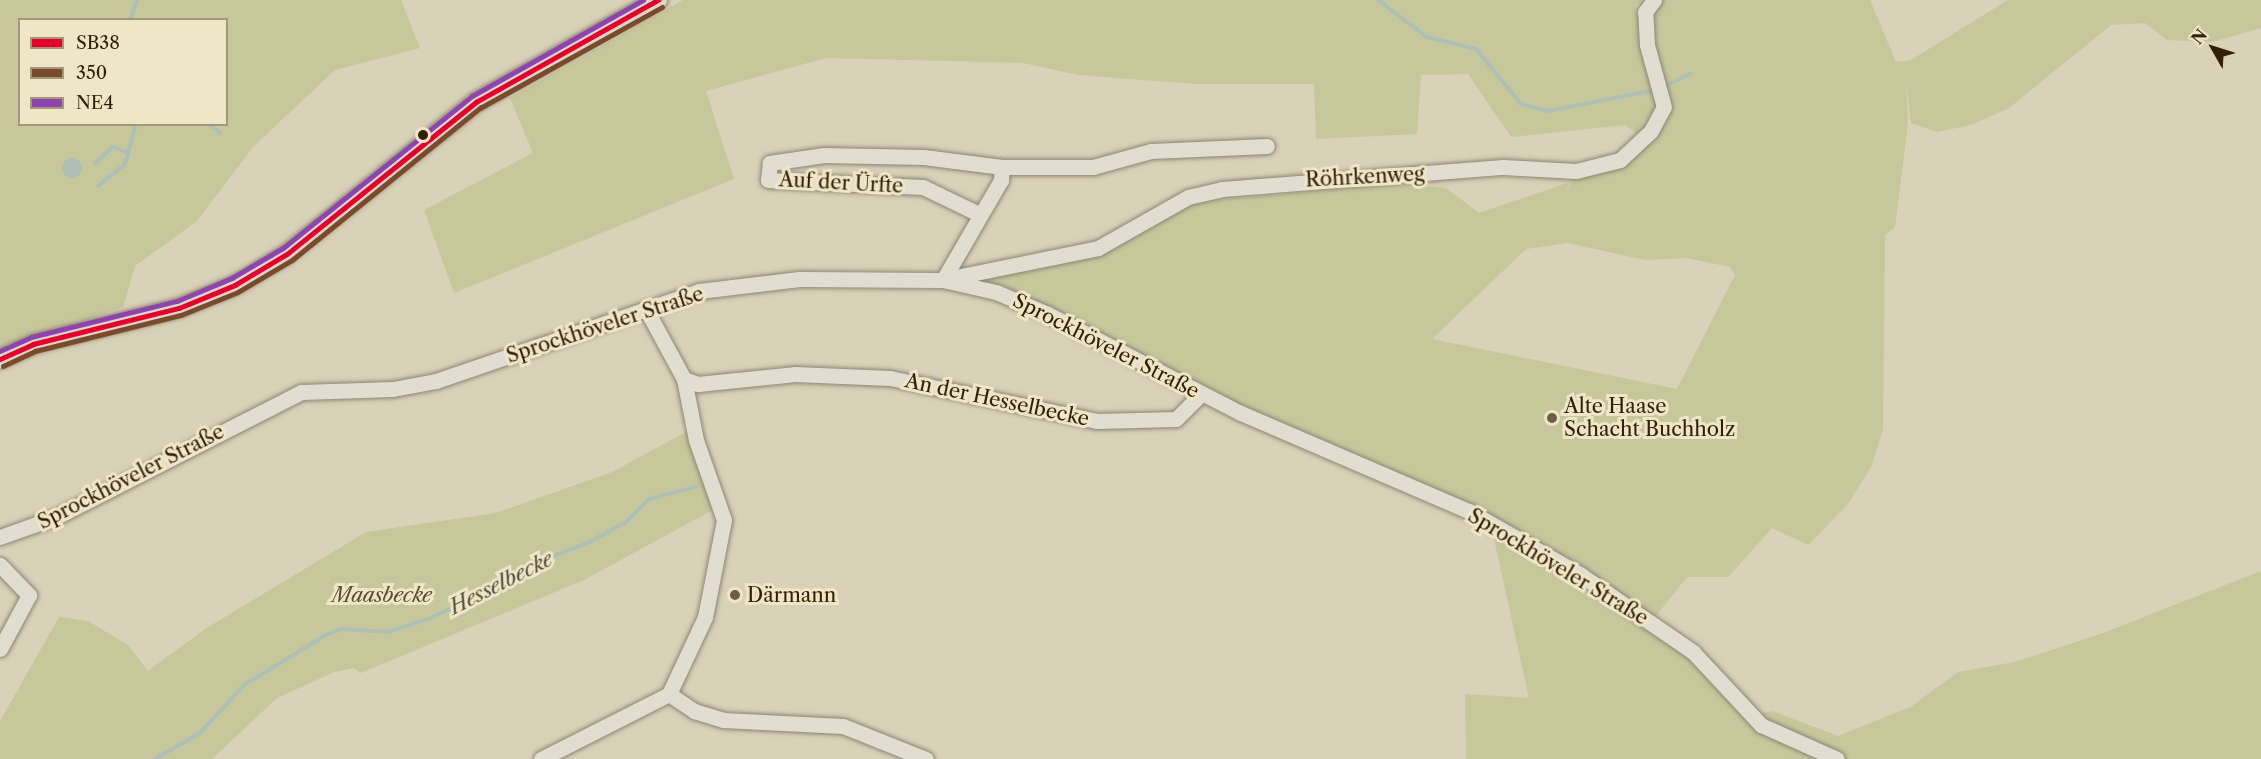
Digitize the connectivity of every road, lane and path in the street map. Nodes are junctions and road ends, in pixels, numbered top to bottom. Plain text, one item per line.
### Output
1 (658, 0) edge
2 (1654, 0) edge
3 (1267, 146) dead end
4 (1002, 167) junction
5 (979, 214) junction
6 (943, 280) junction
7 (646, 309) junction
8 (0, 359) edge
9 (684, 379) junction
10 (1201, 394) junction
11 (0, 537) edge
12 (0, 565) edge
13 (0, 649) edge
14 (669, 694) junction
15 (541, 759) edge
16 (926, 759) edge
17 (1837, 759) edge

1 - 8 main road
2 - 6 street, Röhrkenweg
3 - 4 street, Auf der Ürfte
4 - 5 street
4 - 5 street, Auf der Ürfte
5 - 6 street
6 - 7 street, Sprockhöveler Straße
6 - 10 street, Sprockhöveler Straße
7 - 9 street
7 - 11 street, Sprockhöveler Straße
9 - 10 street, An der Hesselbecke
9 - 14 street
10 - 17 street, Sprockhöveler Straße
12 - 13 street
14 - 15 street
14 - 16 street

